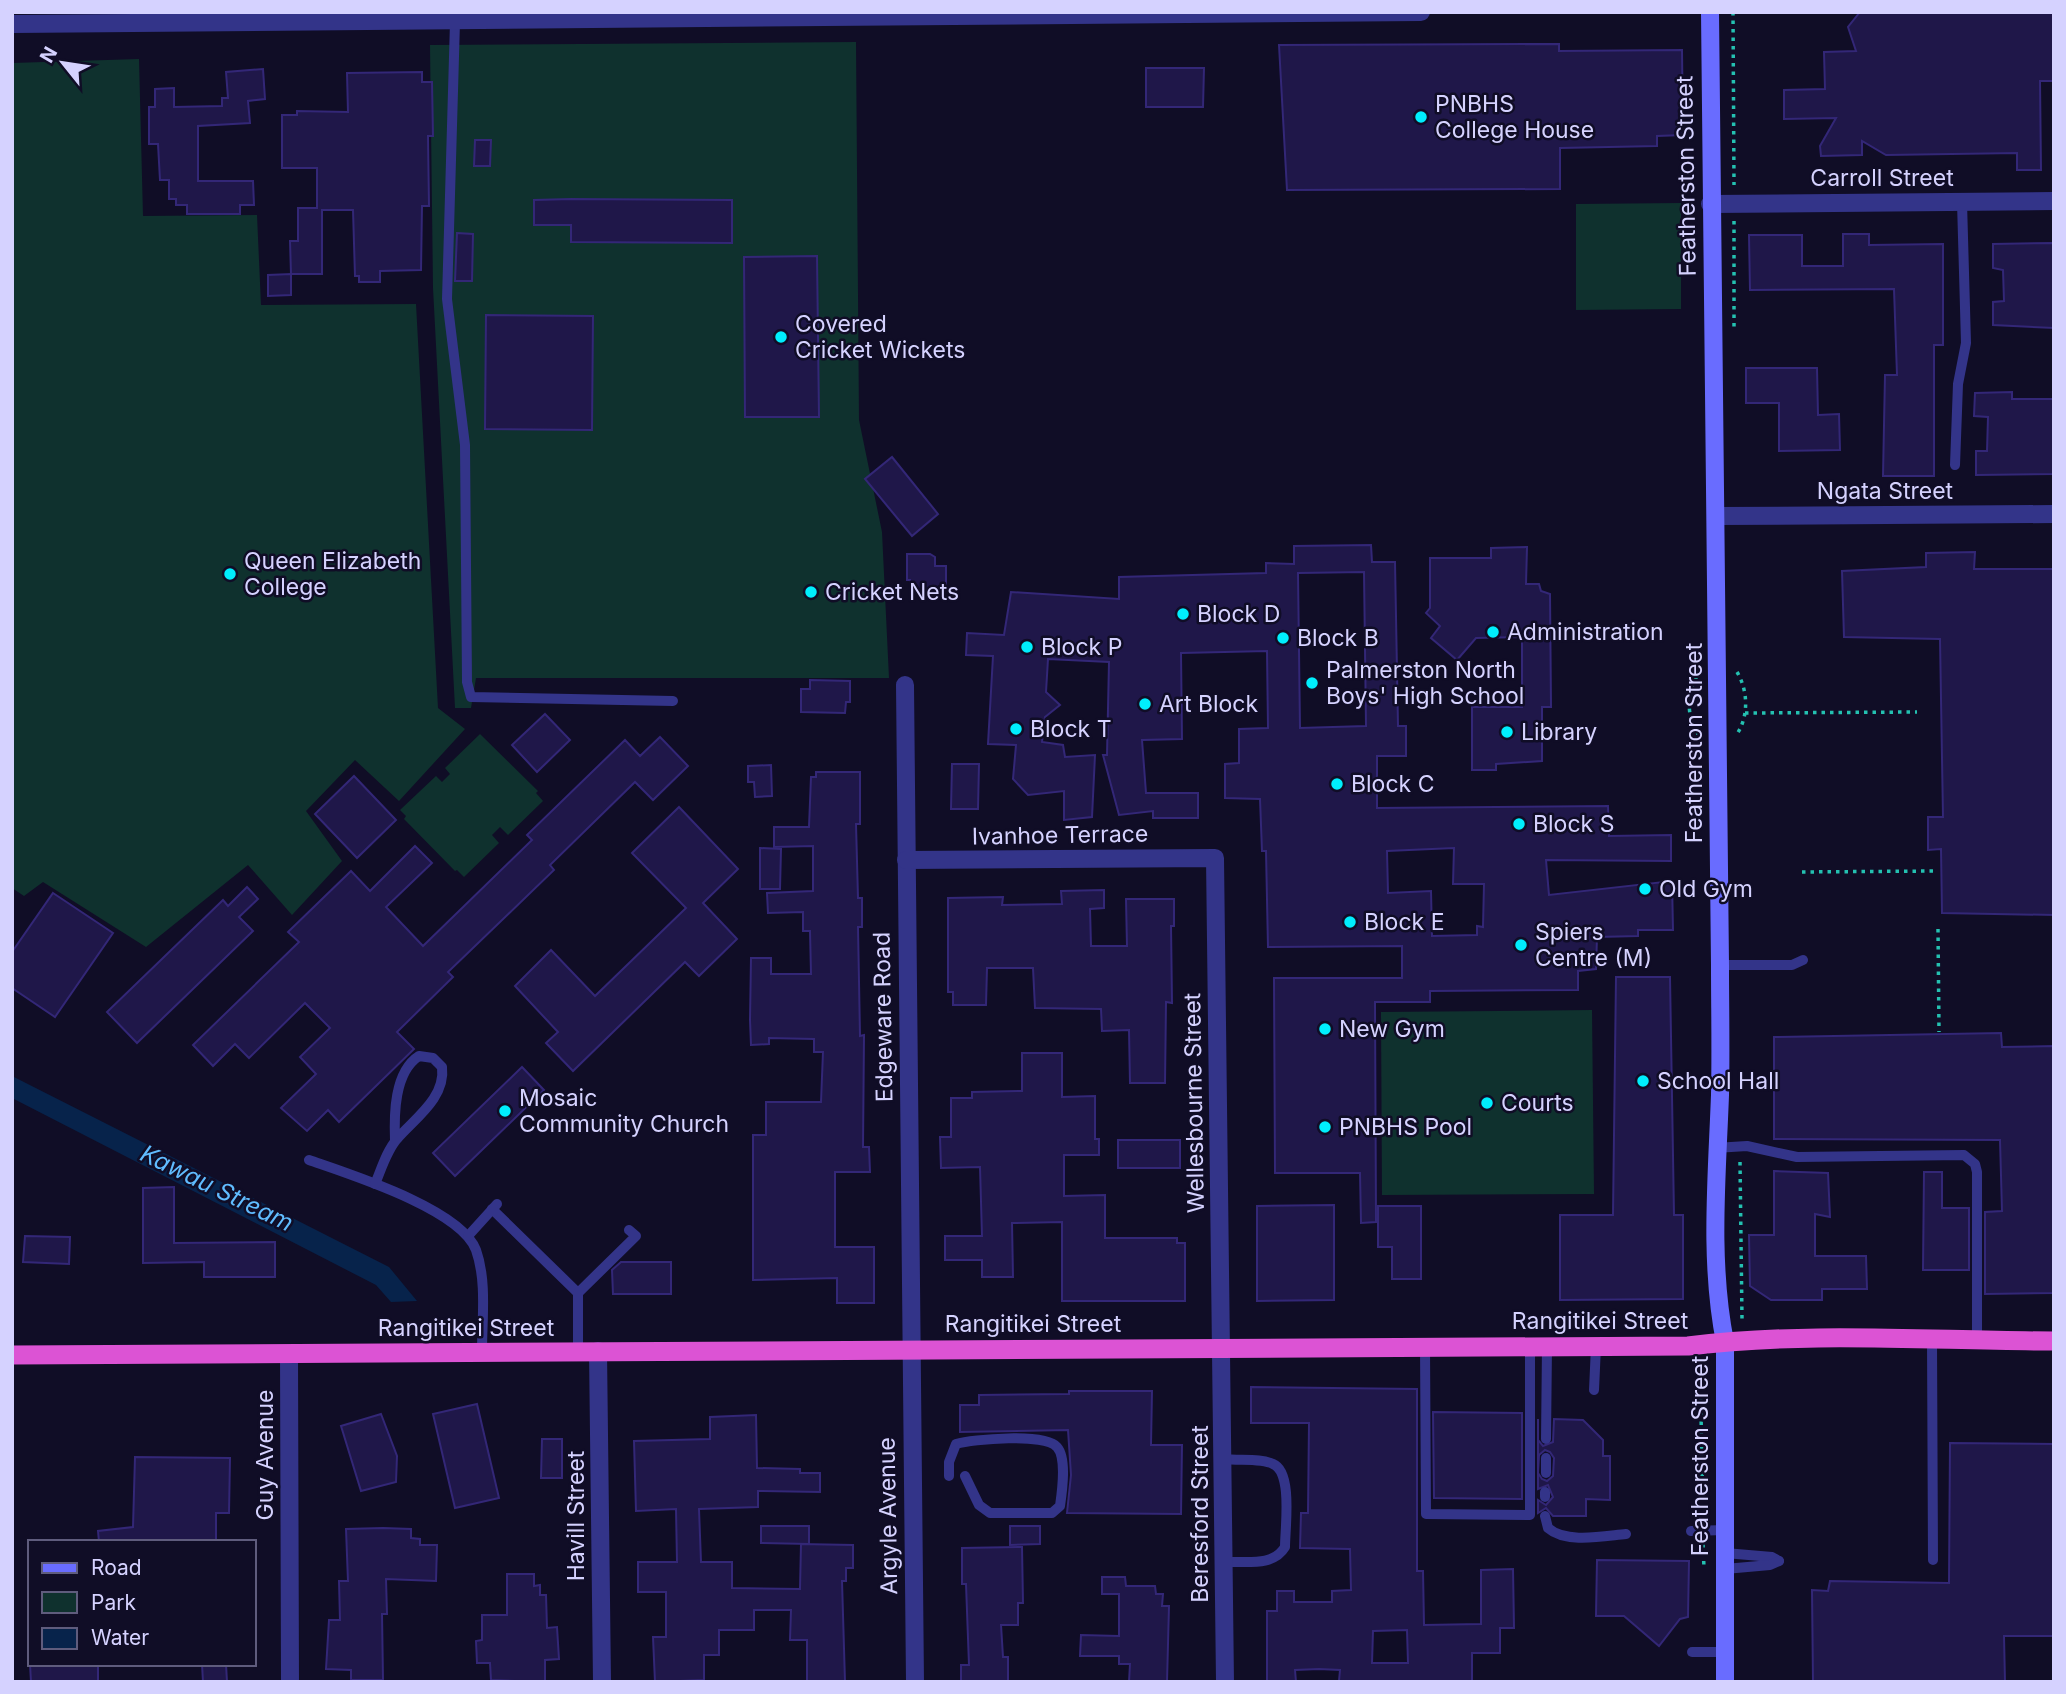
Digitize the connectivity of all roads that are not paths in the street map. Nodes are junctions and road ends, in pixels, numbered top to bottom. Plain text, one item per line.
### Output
1 (1421, 12) edge
2 (1710, 12) edge
3 (891, 14) edge
4 (396, 17) edge
5 (455, 22) junction
6 (12, 24) edge
7 (2054, 201) edge
8 (1962, 202) junction
9 (1710, 204) junction
10 (1955, 465) dead end
11 (2054, 514) edge
12 (1717, 516) junction
13 (905, 685) dead end
14 (673, 701) dead end
15 (1215, 858) joint
16 (906, 860) junction
17 (1803, 960) dead end
18 (1720, 965) junction
19 (395, 1141) junction
20 (1715, 1148) junction
21 (309, 1160) dead end
22 (375, 1184) junction
23 (629, 1230) dead end
24 (468, 1236) junction
25 (578, 1293) junction
26 (1932, 1341) junction
27 (1977, 1341) junction
28 (2054, 1341) edge
29 (1724, 1342) junction
30 (1425, 1346) junction
31 (1538, 1346) junction
32 (1595, 1346) junction
33 (1223, 1347) junction
34 (910, 1349) junction
35 (598, 1351) junction
36 (482, 1352) junction
37 (578, 1352) junction
38 (289, 1354) junction
39 (12, 1355) edge
40 (1594, 1391) dead end
41 (1546, 1439) dead end
42 (1546, 1458) dead end
43 (1224, 1459) junction
44 (1546, 1473) dead end
45 (949, 1476) dead end
46 (965, 1476) dead end
47 (1545, 1516) dead end
48 (1725, 1530) junction
49 (1691, 1531) dead end
50 (1626, 1534) dead end
51 (1933, 1560) dead end
52 (1225, 1562) junction
53 (1725, 1651) junction
54 (1692, 1652) dead end
55 (290, 1682) edge
56 (602, 1682) edge
57 (915, 1682) edge
58 (1225, 1682) edge
59 (1726, 1682) edge

1 - 3 street
2 - 9 main road, Featherston Street
3 - 5 street
4 - 5 street
4 - 6 street
5 - 14 lane
7 - 8 street, Carroll Street
8 - 9 street, Carroll Street
8 - 10 lane
9 - 12 main road, Featherston Street
11 - 12 street, Ngata Street
12 - 18 main road, Featherston Street
13 - 16 street, Edgeware Road
15 - 16 street, Ivanhoe Terrace
15 - 33 street, Wellesbourne Street
16 - 34 street, Edgeware Road
17 - 18 lane
18 - 20 main road, Featherston Street
19 - 19 lane
19 - 22 lane
20 - 27 lane
20 - 29 main road, Featherston Street
21 - 22 lane
22 - 24 lane
23 - 25 lane
24 - 25 lane
24 - 36 lane
25 - 37 lane
26 - 27 highway, Rangitikei Street
26 - 29 highway, Rangitikei Street
26 - 51 lane
27 - 28 highway, Rangitikei Street
29 - 32 highway, Rangitikei Street
29 - 48 main road, Featherston Street
30 - 31 highway, Rangitikei Street
30 - 31 lane
30 - 33 highway, Rangitikei Street
31 - 32 highway, Rangitikei Street
31 - 41 lane
32 - 40 lane
33 - 34 highway, Rangitikei Street
33 - 43 street, Beresford Street
34 - 35 highway, Rangitikei Street
34 - 57 street, Argyle Avenue
35 - 37 highway, Rangitikei Street
35 - 56 street, Havill Street
36 - 37 highway, Rangitikei Street
36 - 38 highway, Rangitikei Street
38 - 39 highway, Rangitikei Street
38 - 55 street, Guy Avenue
42 - 44 lane
43 - 52 street, Beresford Street
43 - 52 lane
45 - 46 lane
47 - 50 lane
48 - 49 lane
48 - 53 main road, Featherston Street
52 - 58 street, Beresford Street
53 - 54 lane
53 - 59 main road, Featherston Street

